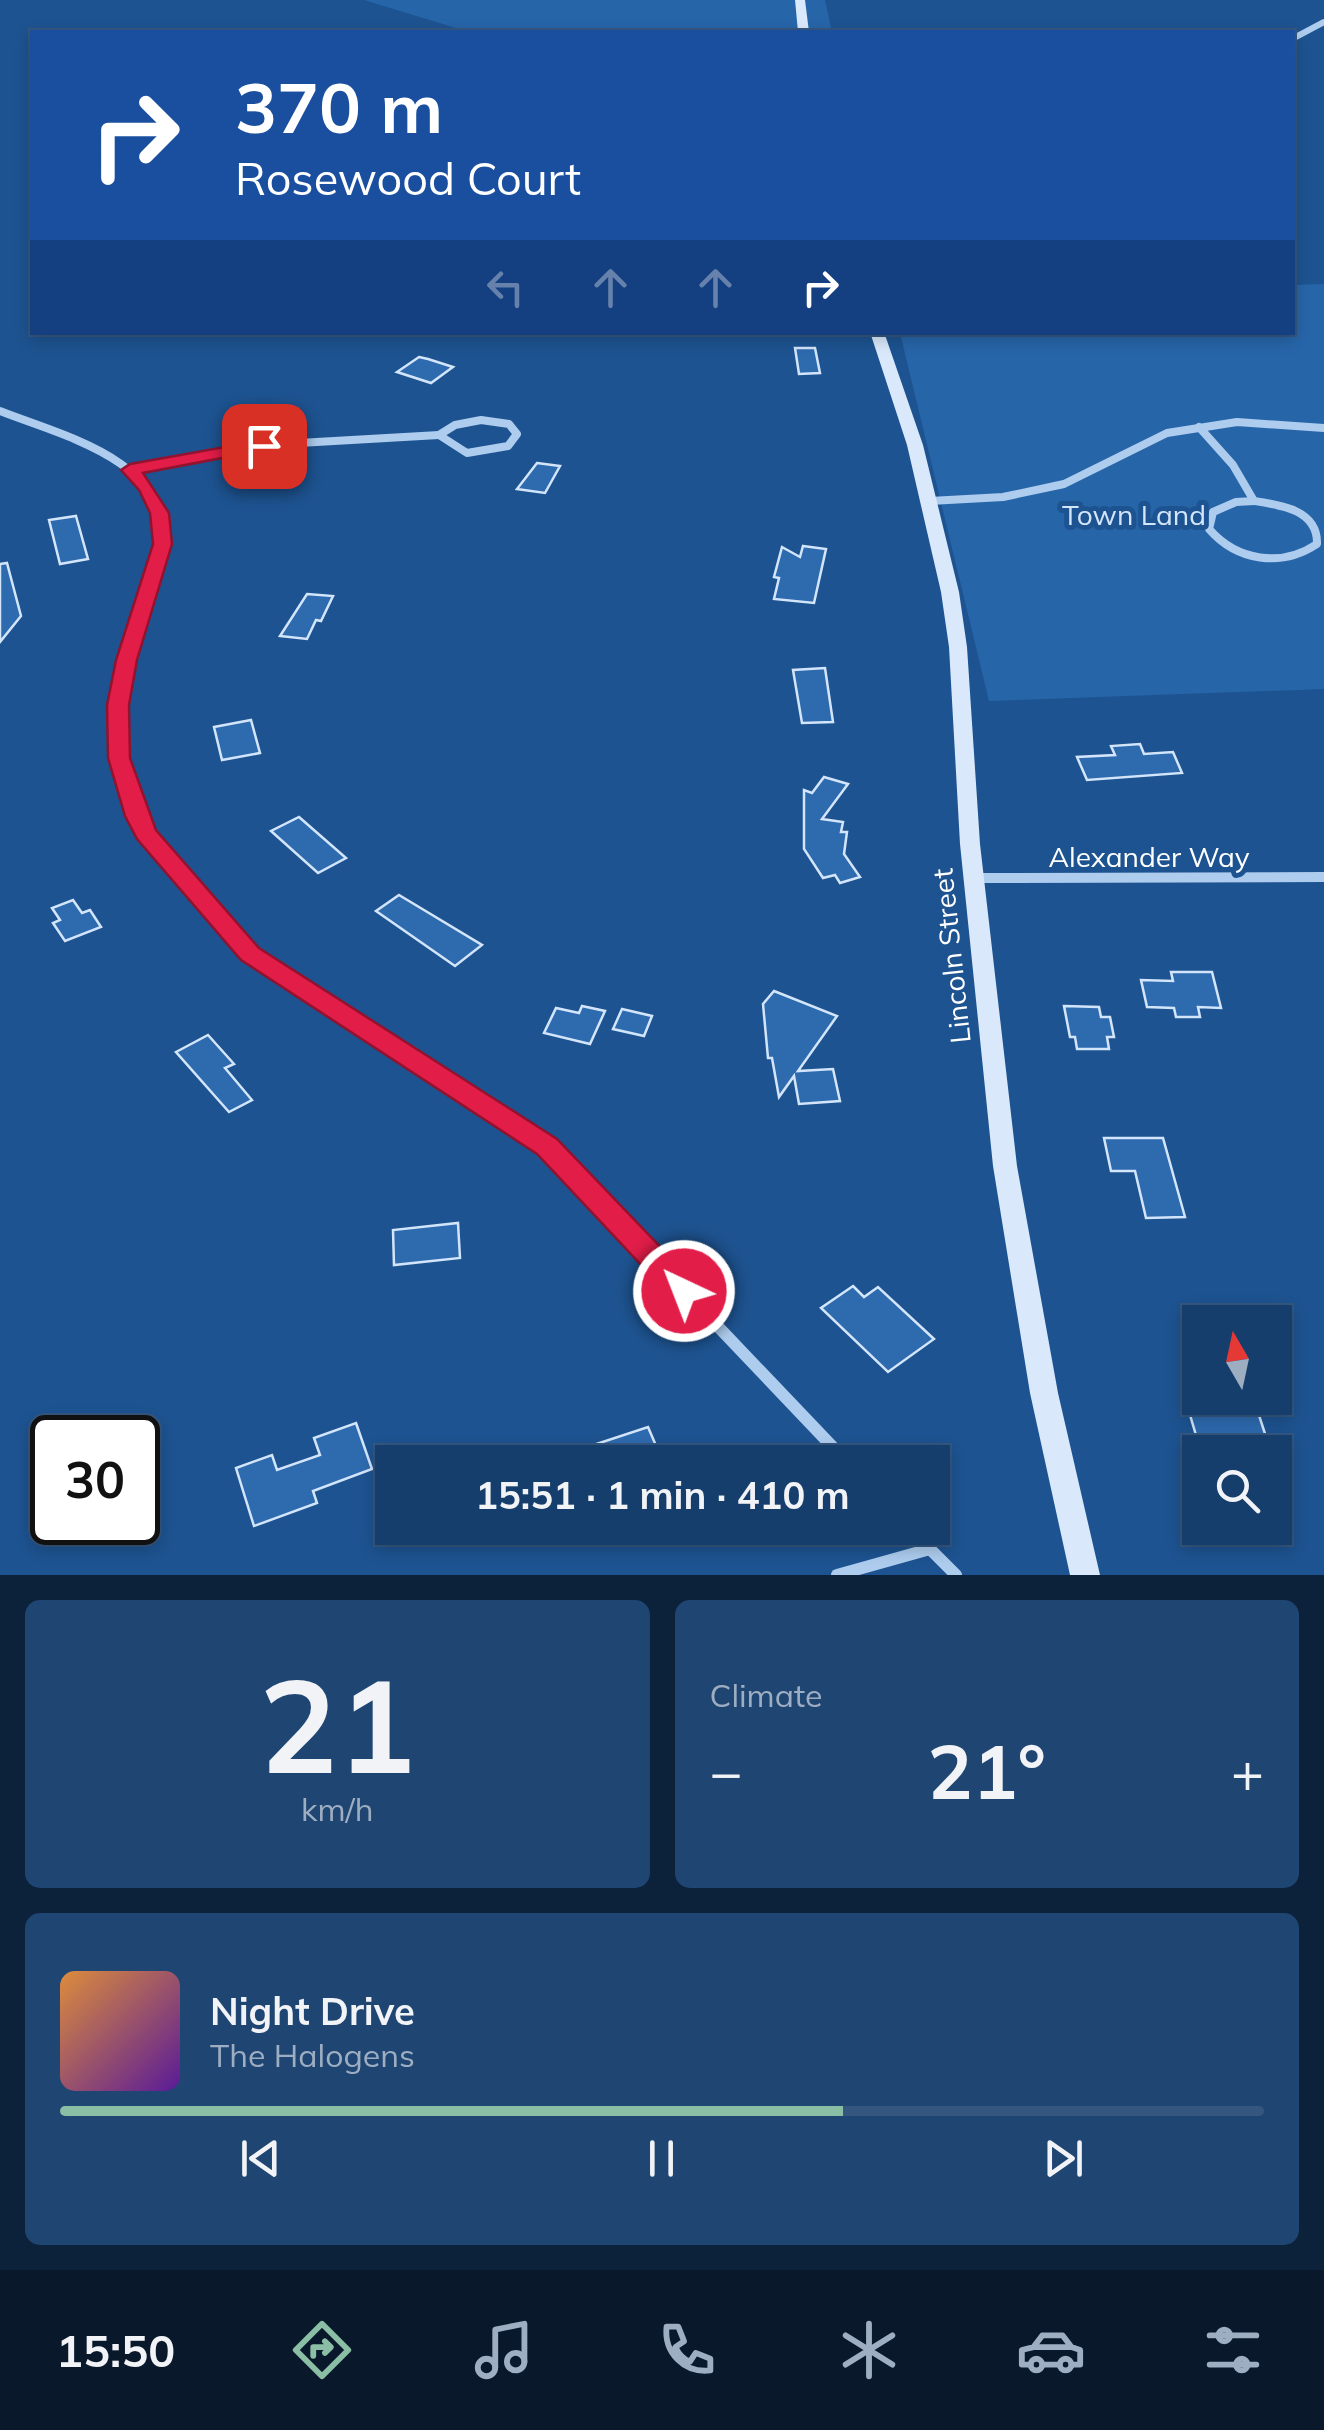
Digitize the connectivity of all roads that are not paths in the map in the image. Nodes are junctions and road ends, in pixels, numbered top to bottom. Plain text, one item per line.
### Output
1 (800, 0) edge
2 (1324, 22) edge
3 (804, 30) edge
4 (1295, 37) edge
5 (879, 335) edge
6 (0, 412) edge
7 (1200, 427) junction
8 (1324, 428) edge
9 (440, 435) junction
10 (130, 470) junction
11 (930, 501) junction
12 (1254, 501) junction
13 (1324, 877) edge
14 (974, 878) junction
15 (832, 1445) edge
16 (926, 1545) edge
17 (930, 1549) junction
18 (837, 1575) edge
19 (956, 1575) edge
20 (1086, 1575) edge

1 - 3 main road
2 - 4 street
5 - 11 main road, Lincoln Street
6 - 10 street
7 - 8 street
7 - 11 street
7 - 12 street
9 - 9 street
9 - 10 street
10 - 15 street
11 - 14 main road, Lincoln Street
12 - 12 street
13 - 14 street, Alexander Way
14 - 20 main road, Lincoln Street
16 - 17 street
17 - 18 street
17 - 19 street

